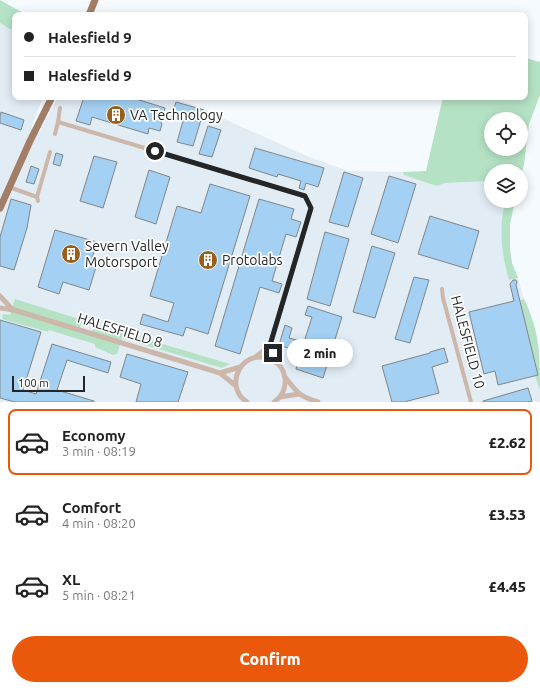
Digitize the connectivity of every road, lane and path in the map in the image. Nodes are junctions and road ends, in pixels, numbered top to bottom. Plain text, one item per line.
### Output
1 (95, 0) edge
2 (90, 12) edge
3 (50, 100) edge
4 (60, 108) dead end
5 (58, 122) junction
6 (55, 134) dead end
7 (50, 152) dead end
8 (9, 187) junction
9 (0, 208) edge
10 (442, 289) dead end
11 (0, 296) edge
12 (0, 308) edge
13 (14, 310) junction
14 (270, 345) junction
15 (256, 356) junction
16 (275, 362) junction
17 (240, 367) junction
18 (220, 373) junction
19 (285, 377) junction
20 (236, 386) junction
21 (298, 394) junction
22 (280, 397) junction
23 (246, 402) edge
24 (274, 402) edge
25 (318, 402) edge
26 (471, 402) edge

1 - 2 main road
3 - 8 main road
4 - 5 street
5 - 6 street
5 - 14 street
7 - 8 street
8 - 9 main road
10 - 26 street, HALESFIELD 10
11 - 13 street, HALESFIELD 8
12 - 13 street, HALESFIELD 8
13 - 18 street, HALESFIELD 8
14 - 15 street
14 - 16 street
15 - 16 street
15 - 17 street
16 - 19 street
17 - 18 street
17 - 20 street
18 - 20 street, HALESFIELD 8
19 - 21 street
19 - 22 street
20 - 23 street, HALESFIELD 8
21 - 22 street
21 - 25 street
22 - 24 street

